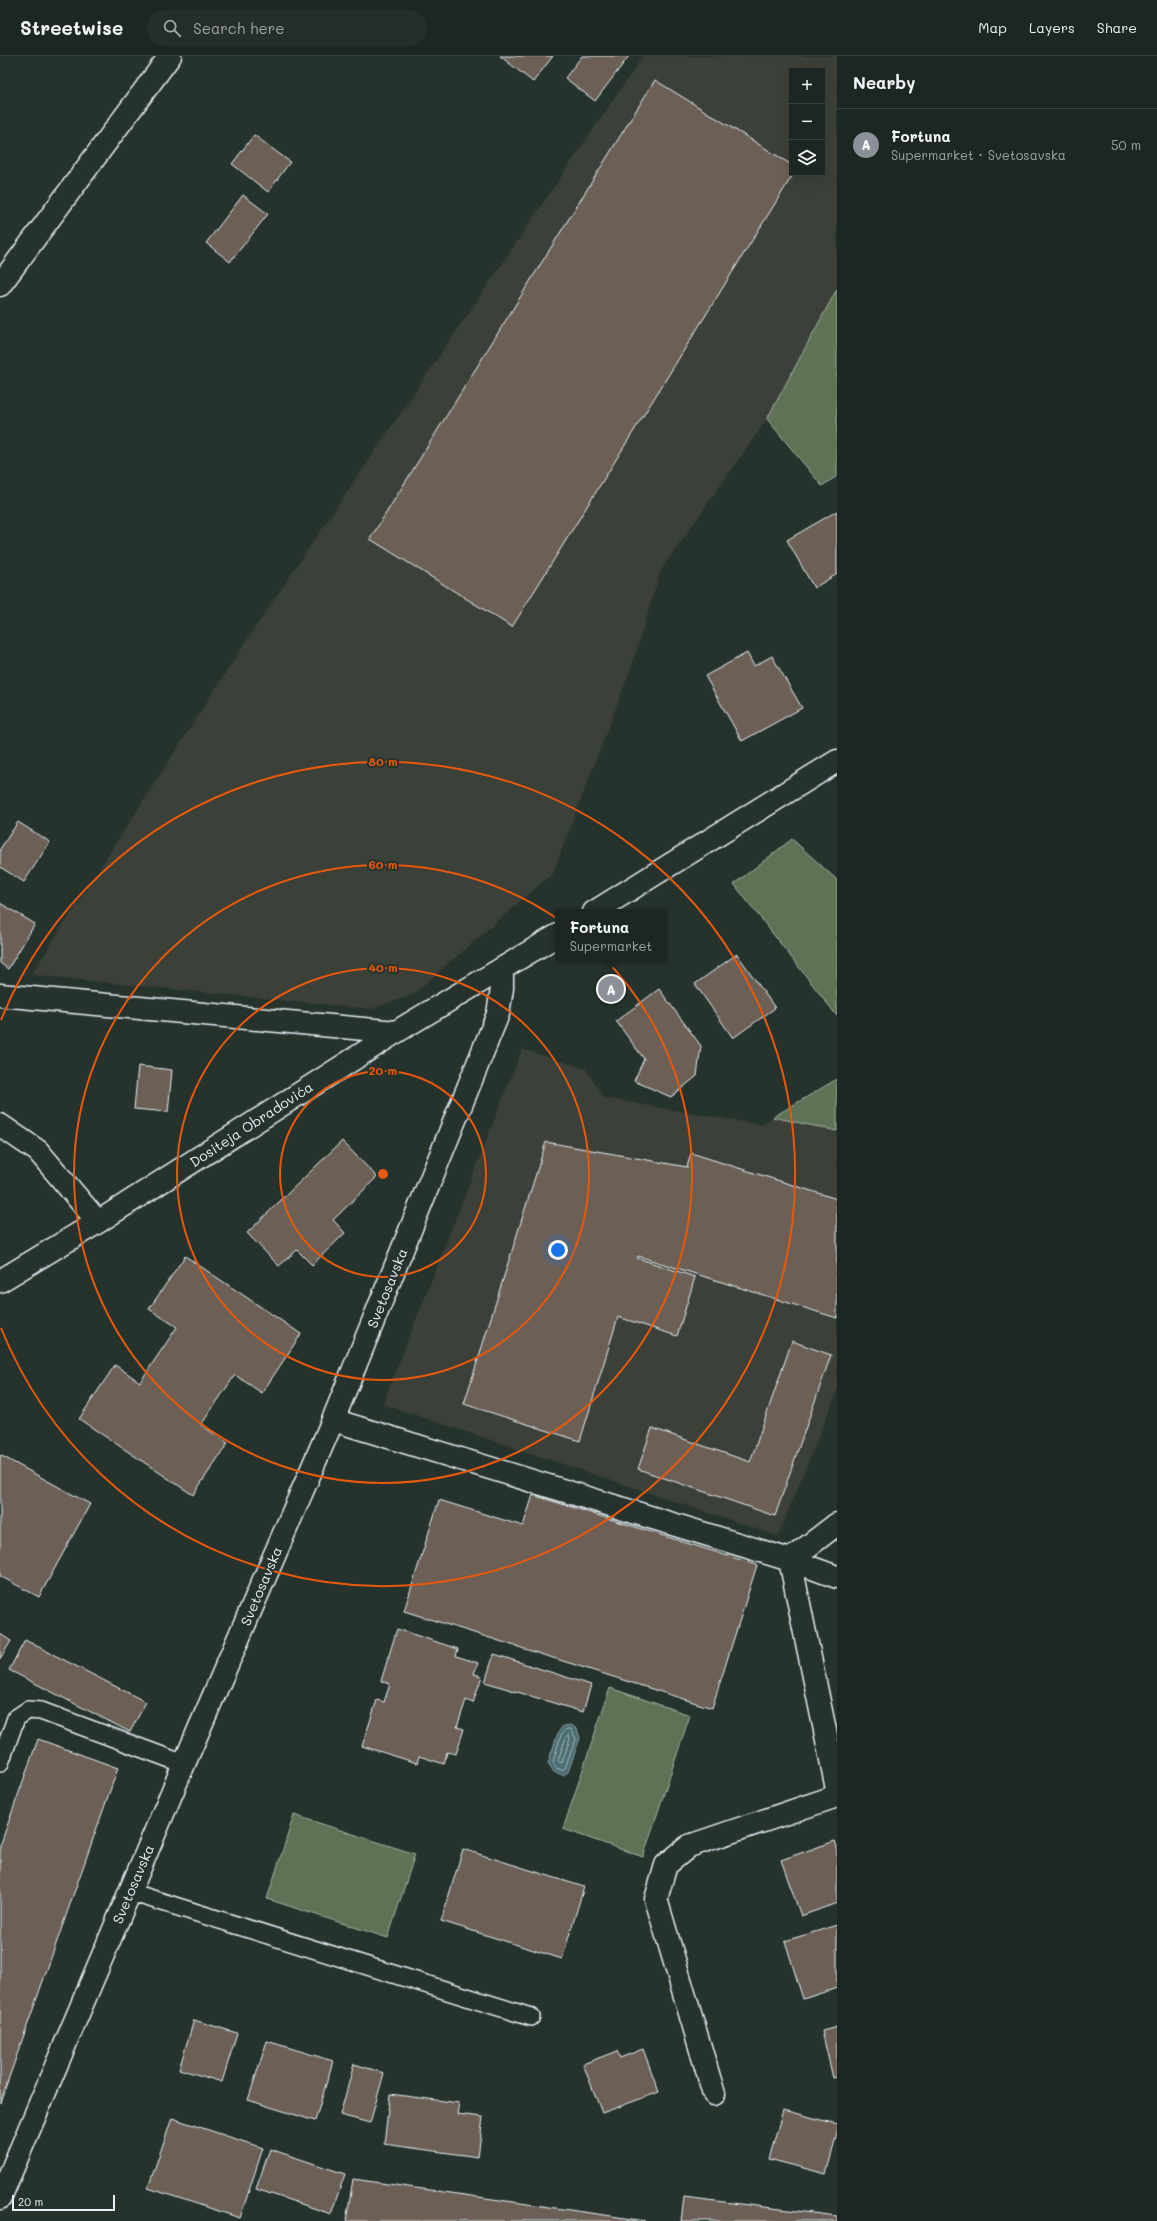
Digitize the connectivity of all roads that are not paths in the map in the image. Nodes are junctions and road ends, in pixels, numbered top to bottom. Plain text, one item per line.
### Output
1 (170, 56) edge
2 (0, 285) edge
3 (837, 761) edge
4 (599, 909) edge
5 (555, 937) edge
6 (502, 969) junction
7 (0, 996) edge
8 (396, 1032) junction
9 (0, 1125) edge
10 (98, 1222) junction
11 (0, 1281) edge
12 (333, 1420) junction
13 (837, 1524) edge
14 (790, 1560) junction
15 (837, 1577) edge
16 (0, 1763) edge
17 (184, 1764) junction
18 (837, 1789) edge
19 (837, 1796) edge
20 (130, 1892) junction
21 (531, 2017) dead end
22 (714, 2094) dead end
23 (0, 2198) edge

1 - 2 street
3 - 4 street
5 - 6 street, Dositeja Obradovića
6 - 8 street, Dositeja Obradovića
6 - 12 street, Svetosavska
7 - 8 street
8 - 10 street, Dositeja Obradovića
9 - 10 street
10 - 11 street, Dositeja Obradovića
12 - 14 street
12 - 17 street, Svetosavska
13 - 14 street
14 - 15 street
14 - 18 street
16 - 17 lane
17 - 20 street, Svetosavska
19 - 22 street
20 - 21 lane
20 - 23 street, Svetosavska

